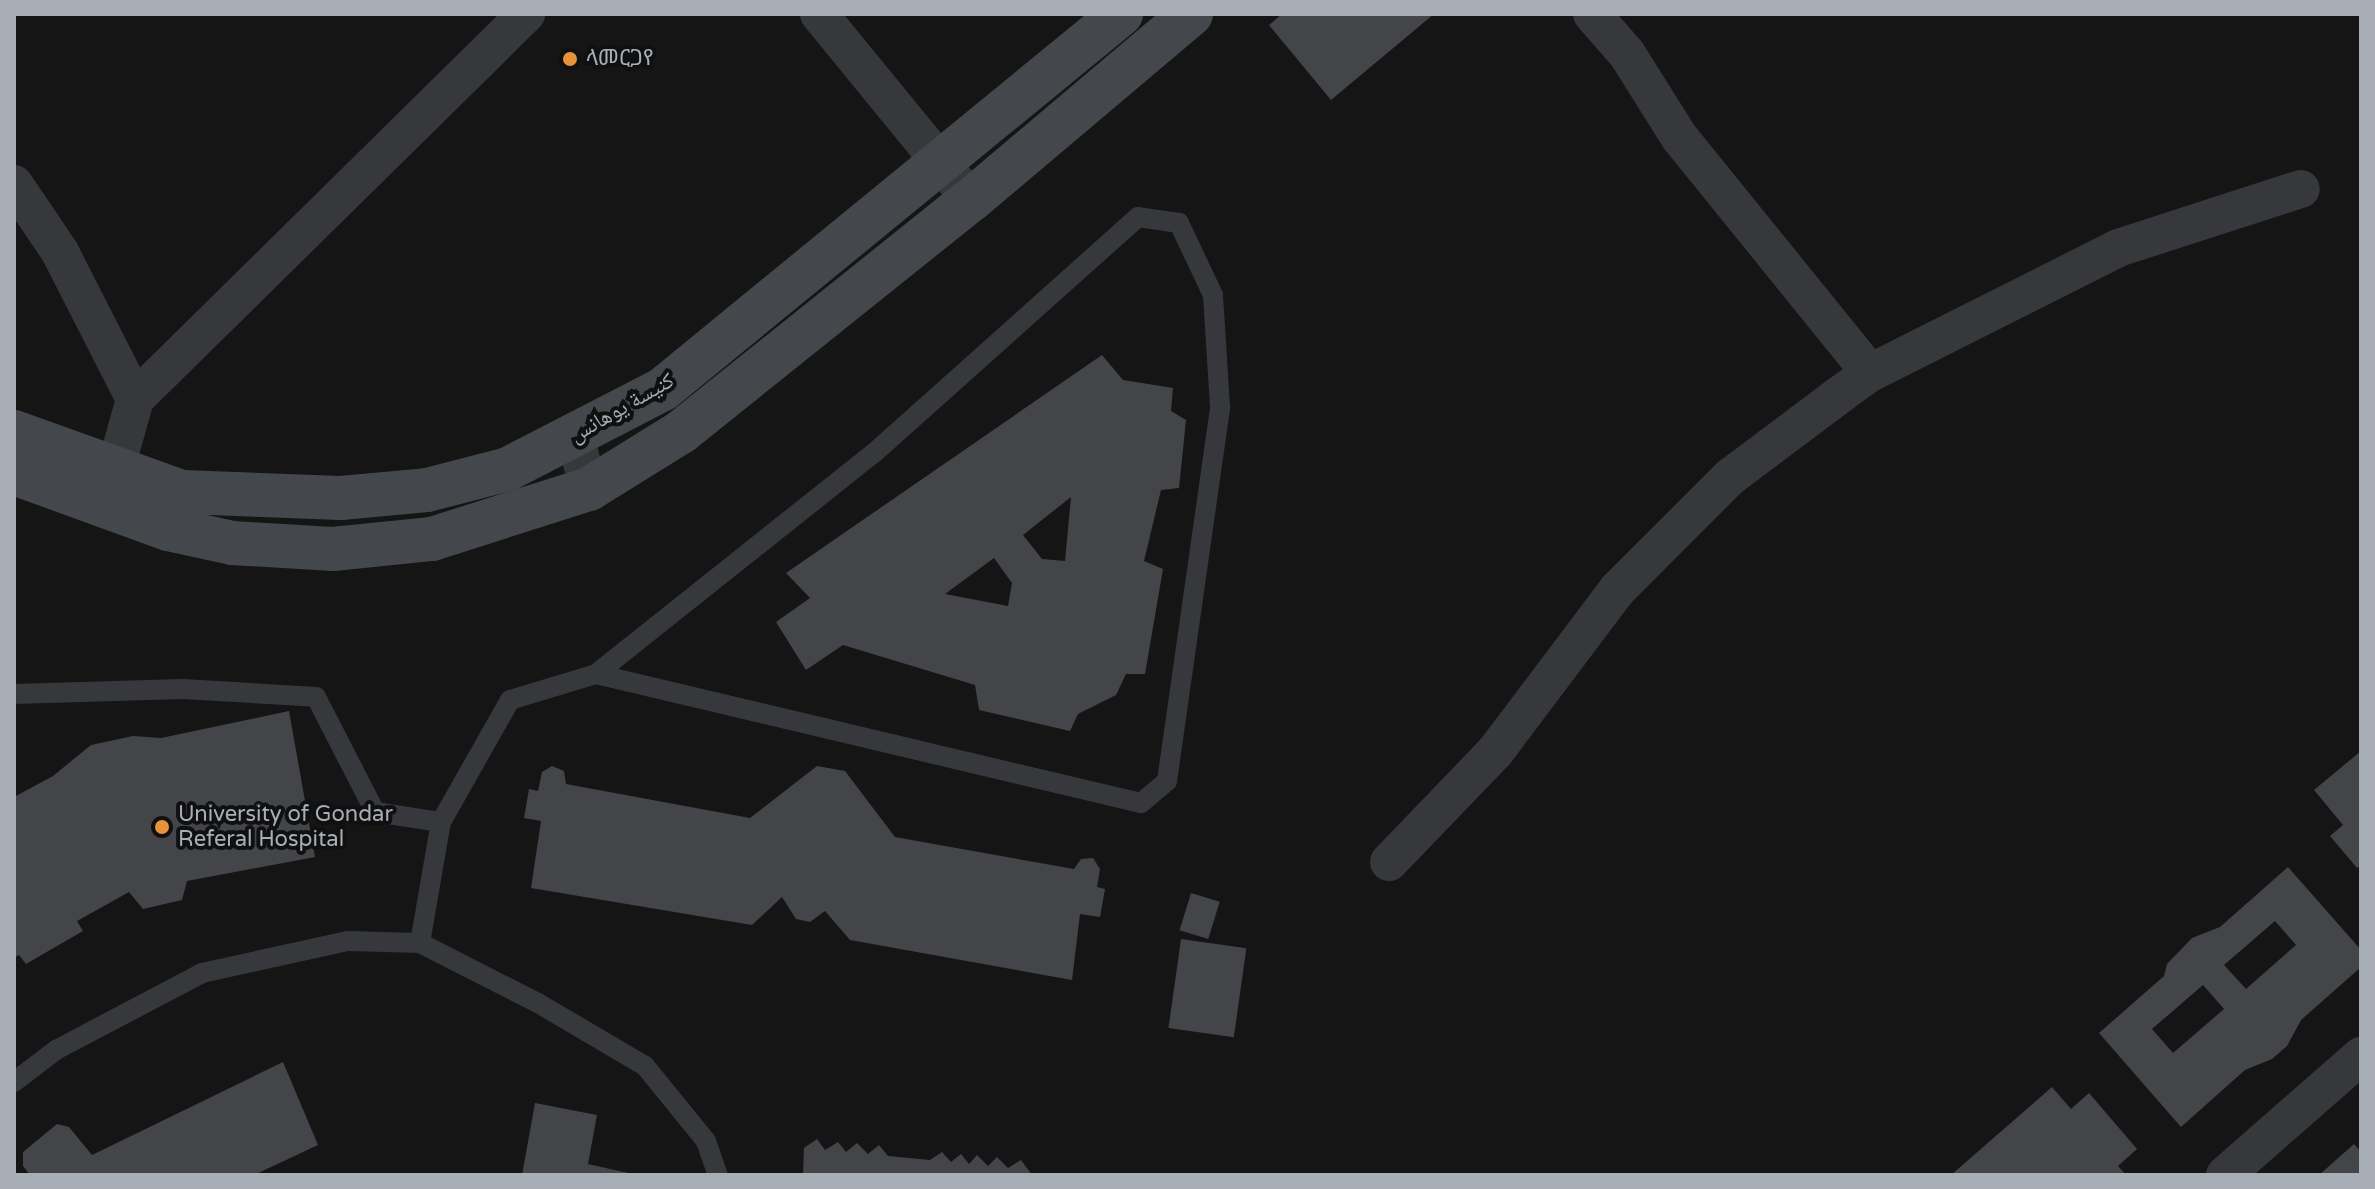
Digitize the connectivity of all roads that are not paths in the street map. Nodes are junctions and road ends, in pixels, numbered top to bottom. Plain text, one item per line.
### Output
1 (526, 14) edge
2 (819, 14) edge
3 (1121, 14) edge
4 (1191, 14) edge
5 (1592, 14) edge
6 (944, 162) junction
7 (14, 184) edge
8 (2301, 189) dead end
9 (971, 200) junction
10 (1870, 373) junction
11 (135, 399) junction
12 (14, 432) edge
13 (575, 437) junction
14 (14, 473) edge
15 (110, 488) junction
16 (589, 489) junction
17 (596, 674) junction
18 (14, 694) edge
19 (441, 822) junction
20 (1389, 862) dead end
21 (420, 943) junction
22 (2361, 1056) edge
23 (14, 1082) edge
24 (718, 1175) edge
25 (2225, 1175) edge

1 - 11 street
2 - 6 street
3 - 6 street, كنيسة يوهانس
4 - 9 street
5 - 10 street
6 - 9 street
6 - 13 street, كنيسة يوهانس
7 - 11 street
8 - 10 street
9 - 16 street
10 - 20 street
11 - 15 street
12 - 15 street, كنيسة يوهانس
13 - 15 street, كنيسة يوهانس
13 - 16 street
14 - 15 street
15 - 16 street
17 - 17 lane
17 - 19 lane
18 - 19 lane
19 - 21 lane
21 - 23 lane
21 - 24 lane
22 - 25 street

